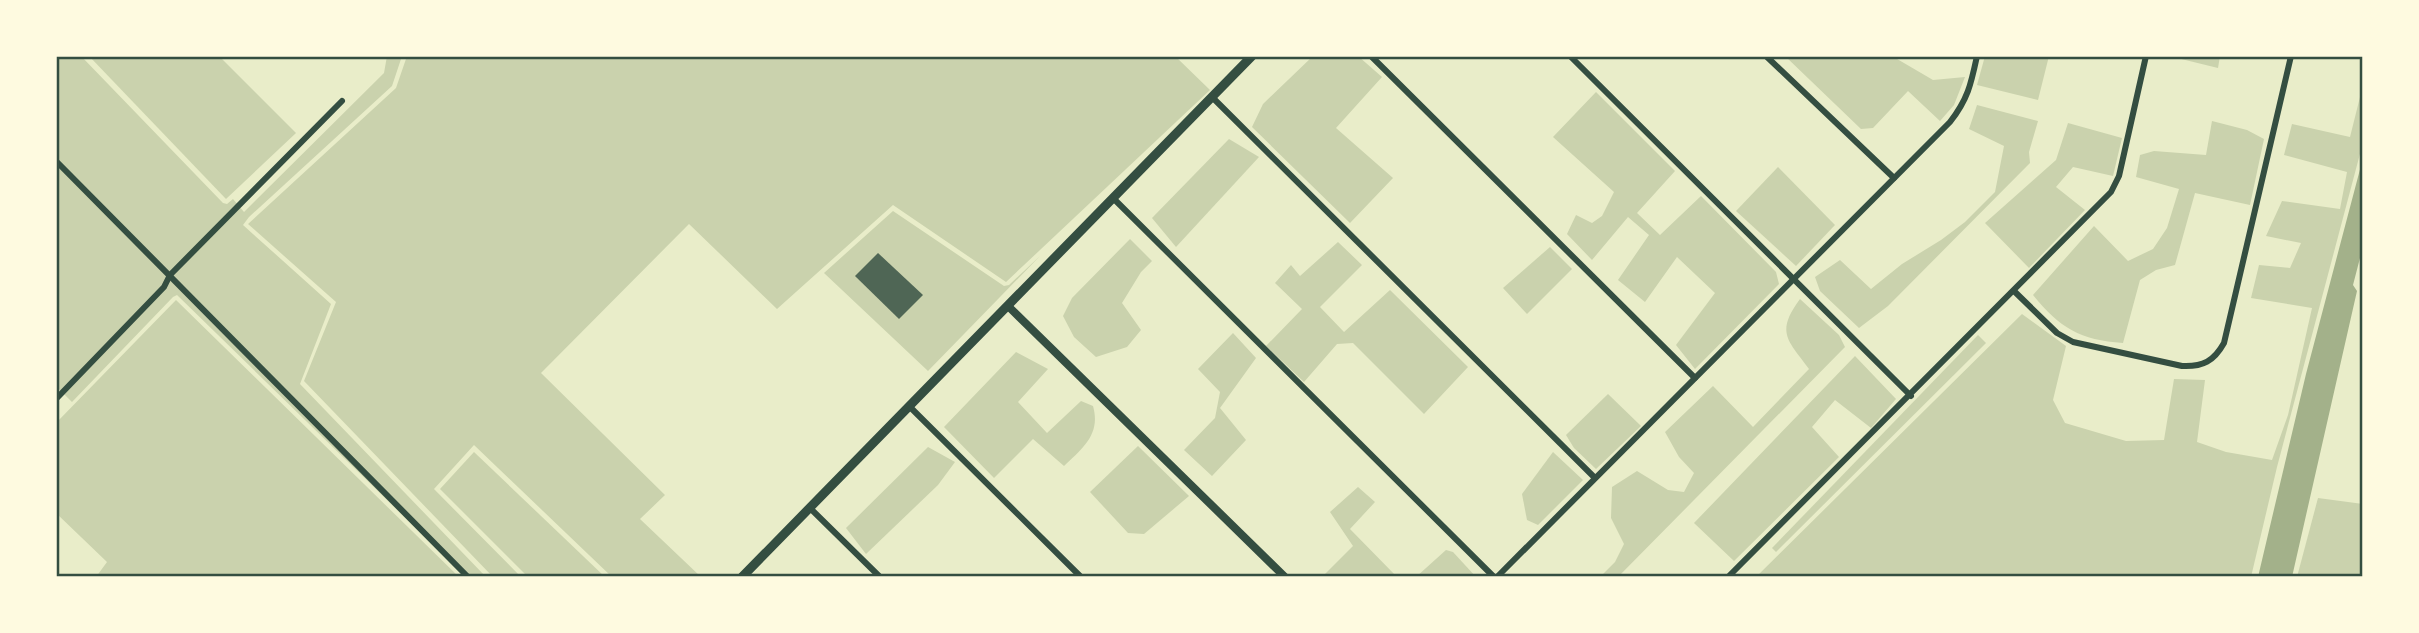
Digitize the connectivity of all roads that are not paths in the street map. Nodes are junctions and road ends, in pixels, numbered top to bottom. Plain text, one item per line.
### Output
1 (1252, 56) edge
2 (1371, 56) edge
3 (1570, 56) edge
4 (1766, 56) edge
5 (1977, 56) edge
6 (2146, 56) edge
7 (2291, 56) edge
8 (1212, 97) junction
9 (342, 101) dead end
10 (56, 161) edge
11 (1894, 178) junction
12 (1113, 198) junction
13 (170, 275) junction
14 (1794, 278) junction
15 (2014, 291) junction
16 (1008, 306) junction
17 (1695, 378) junction
18 (1910, 396) junction
19 (56, 399) edge
20 (910, 407) junction
21 (1595, 478) junction
22 (811, 509) junction
23 (468, 577) edge
24 (742, 577) edge
25 (880, 577) edge
26 (1081, 577) edge
27 (1285, 577) edge
28 (1495, 577) edge
29 (1728, 577) edge

1 - 8 main road
2 - 17 street
3 - 14 street
4 - 11 street
5 - 11 street
6 - 15 street
7 - 15 street
8 - 12 main road
8 - 21 street
9 - 13 street
10 - 13 street
11 - 14 street
12 - 16 main road
12 - 28 street
13 - 19 street
13 - 23 street
14 - 17 street
14 - 18 street
15 - 18 street
16 - 20 main road
16 - 27 street
17 - 21 street
18 - 29 street
20 - 22 main road
20 - 26 street
21 - 28 street
22 - 24 main road
22 - 25 street

